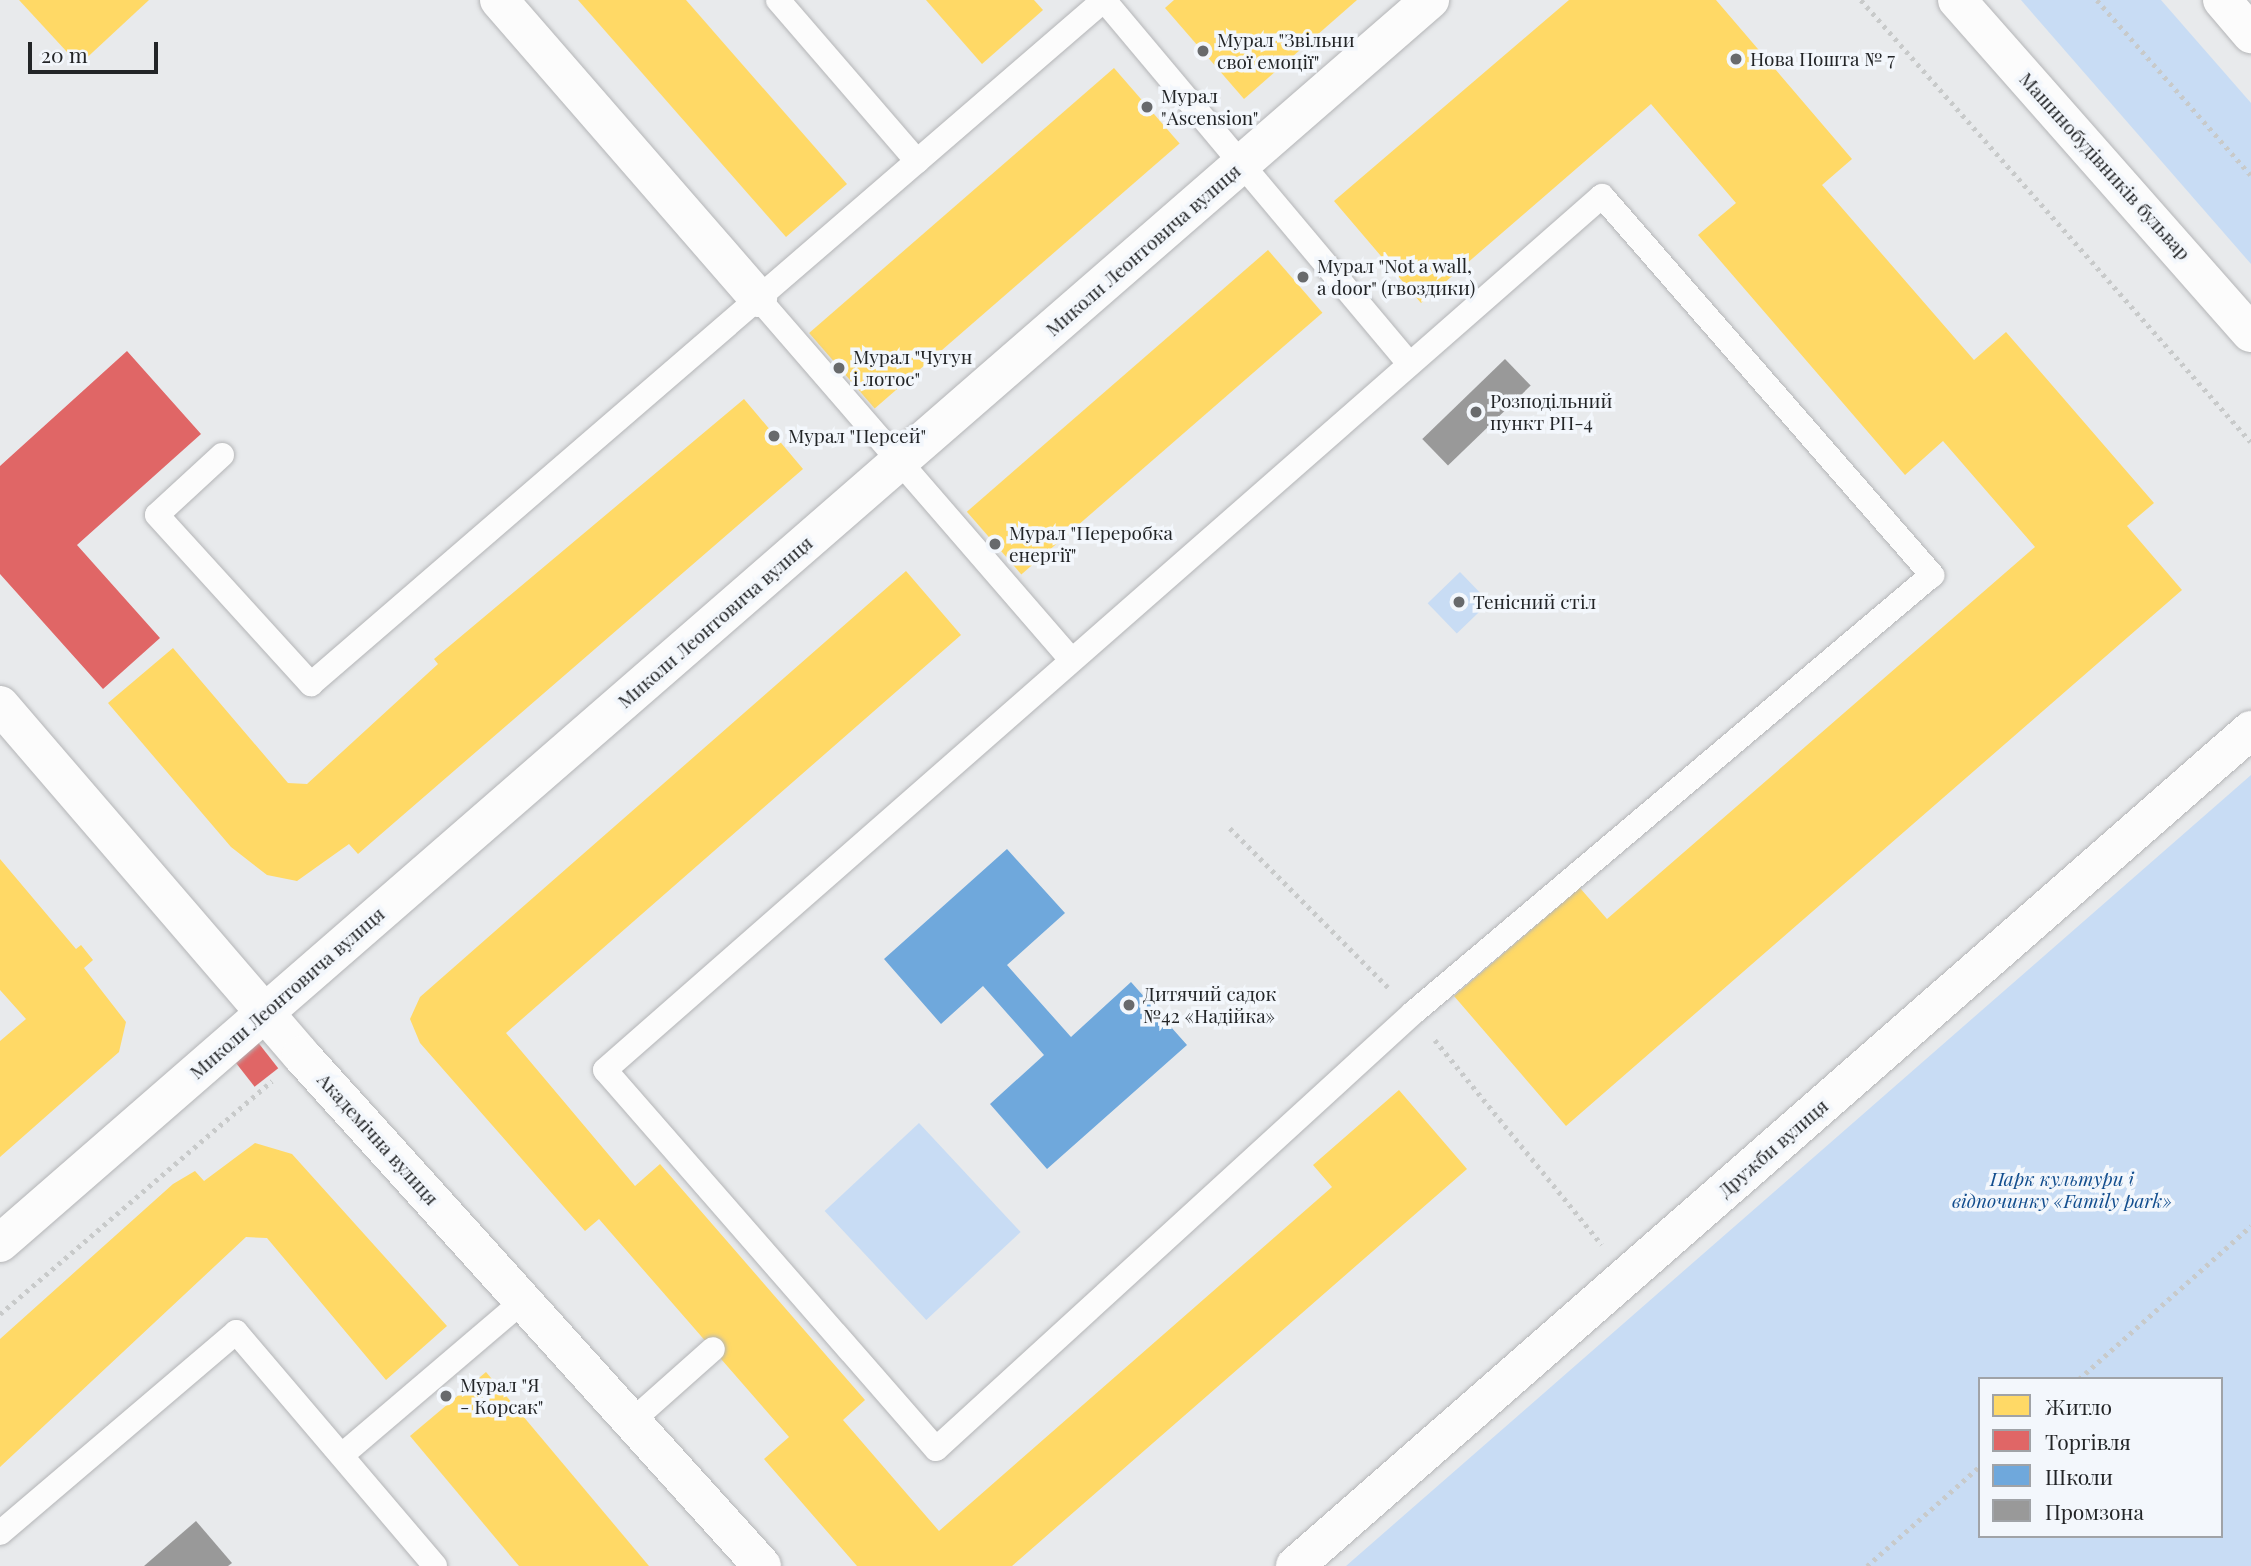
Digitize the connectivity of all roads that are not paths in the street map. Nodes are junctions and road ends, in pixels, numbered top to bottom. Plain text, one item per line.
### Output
1 (499, 0) edge
2 (778, 0) edge
3 (1104, 0) edge
4 (1430, 0) edge
5 (1957, 0) edge
6 (2221, 0) edge
7 (2251, 34) edge
8 (917, 161) junction
9 (1242, 163) junction
10 (758, 298) junction
11 (2251, 333) edge
12 (1409, 364) junction
13 (222, 455) dead end
14 (899, 461) junction
15 (1072, 660) junction
16 (0, 705) edge
17 (2251, 730) edge
18 (266, 1012) junction
19 (0, 1243) edge
20 (525, 1299) junction
21 (713, 1349) dead end
22 (632, 1421) junction
23 (342, 1455) junction
24 (0, 1533) edge
25 (435, 1566) edge
26 (762, 1566) edge
27 (1295, 1566) edge

1 - 10 street
2 - 8 lane
3 - 8 lane
3 - 9 lane
4 - 9 street, Миколи Леонтовича вулиця
5 - 11 street, Машинобудівників бульвар
6 - 7 street
8 - 10 lane
9 - 12 lane
9 - 14 street, Миколи Леонтовича вулиця
10 - 13 lane
10 - 14 lane
12 - 15 lane
12 - 15 lane
14 - 15 lane
14 - 18 street, Миколи Леонтовича вулиця
16 - 18 street, Академічна вулиця
17 - 27 street, Дружби вулиця
18 - 19 street, Миколи Леонтовича вулиця
18 - 20 street, Академічна вулиця
20 - 22 street, Академічна вулиця
20 - 23 lane
21 - 22 lane
22 - 26 street, Академічна вулиця
23 - 24 lane
23 - 25 lane

